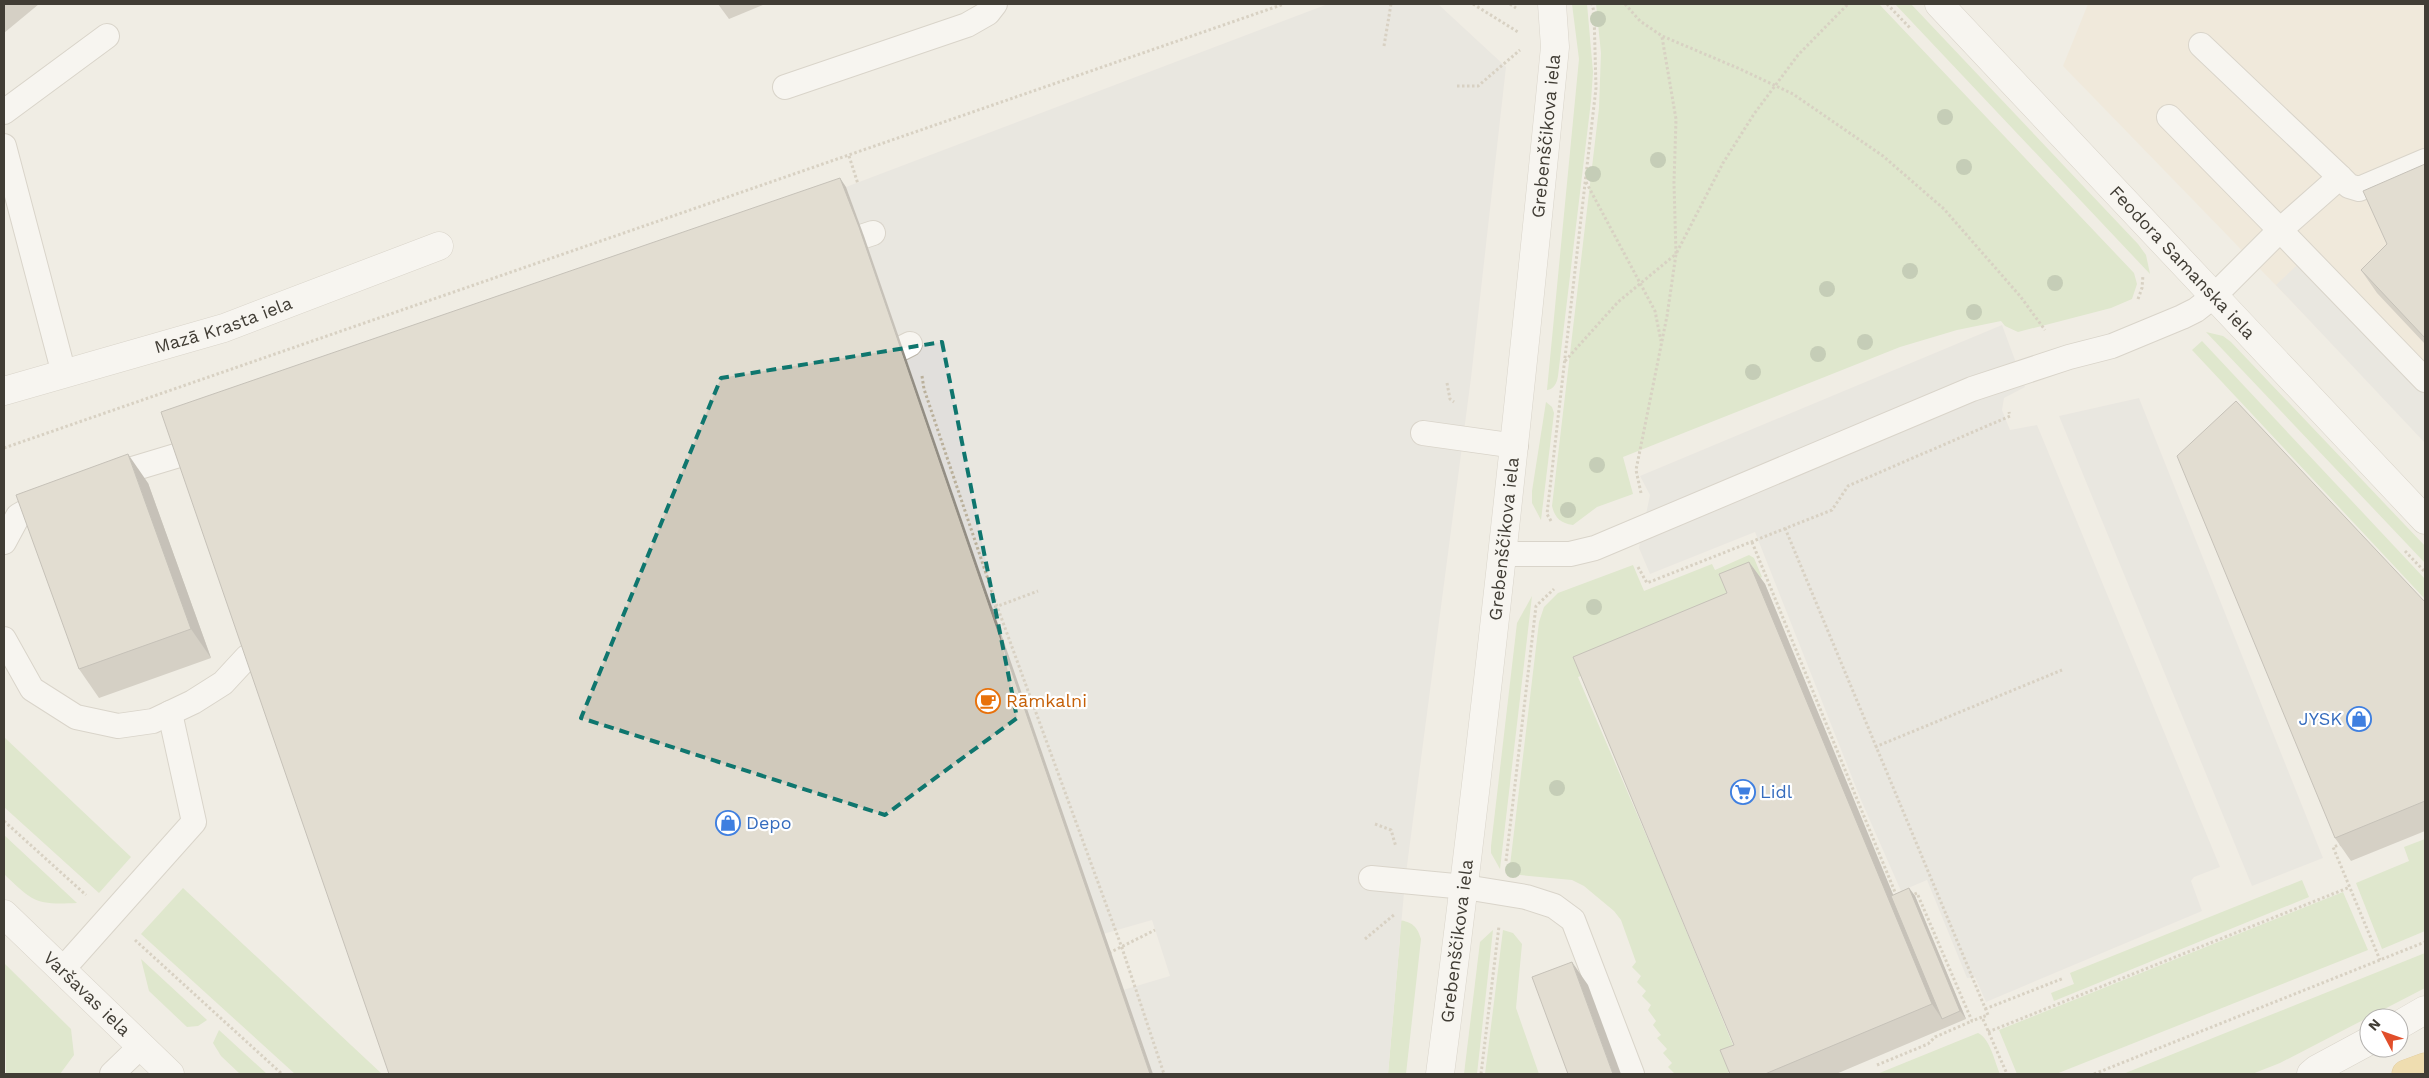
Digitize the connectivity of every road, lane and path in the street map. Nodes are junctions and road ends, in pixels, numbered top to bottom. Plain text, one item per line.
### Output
1 (995, 4) edge
2 (1284, 4) edge
3 (1390, 4) edge
4 (1473, 4) edge
5 (1552, 4) edge
6 (1592, 4) edge
7 (1625, 4) edge
8 (1848, 4) edge
9 (1939, 4) edge
10 (1523, 35) dead end
11 (107, 36) dead end
12 (1662, 36) junction
13 (2201, 45) dead end
14 (1384, 46) dead end
15 (1525, 46) dead end
16 (1457, 86) dead end
17 (1774, 86) junction
18 (785, 87) dead end
19 (4, 112) edge
20 (2169, 117) dead end
21 (4, 146) edge
22 (849, 156) junction
23 (2425, 160) edge
24 (2340, 177) junction
25 (1586, 182) junction
26 (858, 184) dead end
27 (12, 207) edge
28 (2280, 230) junction
29 (439, 246) dead end
30 (1676, 254) junction
31 (1640, 283) junction
32 (2214, 296) junction
33 (2047, 332) dead end
34 (1662, 342) junction
35 (1565, 361) junction
36 (64, 374) junction
37 (922, 376) dead end
38 (2425, 380) edge
39 (4, 391) edge
40 (2010, 416) dead end
41 (1423, 433) dead end
42 (1516, 446) junction
43 (4, 448) edge
44 (179, 455) edge
45 (1636, 470) dead end
46 (1547, 514) dead end
47 (2425, 520) edge
48 (1786, 528) junction
49 (4, 542) edge
50 (1752, 542) junction
51 (1504, 554) junction
52 (1638, 566) dead end
53 (1556, 587) dead end
54 (1038, 591) dead end
55 (997, 606) junction
56 (983, 612) edge
57 (4, 639) edge
58 (247, 657) edge
59 (2062, 670) dead end
60 (170, 713) junction
61 (1875, 747) junction
62 (4, 821) edge
63 (2344, 843) edge
64 (1371, 878) dead end
65 (1465, 887) junction
66 (2350, 887) junction
67 (1503, 892) junction
68 (1908, 897) edge
69 (1899, 900) edge
70 (1398, 912) dead end
71 (4, 914) edge
72 (110, 917) junction
73 (1155, 930) dead end
74 (1365, 939) dead end
75 (2425, 942) edge
76 (1122, 948) junction
77 (1102, 955) edge
78 (2380, 960) junction
79 (62, 970) junction
80 (2064, 978) dead end
81 (1985, 1009) junction
82 (2425, 1010) edge
83 (1982, 1017) junction
84 (2409, 1019) edge
85 (1972, 1021) junction
86 (1988, 1032) junction
87 (141, 1046) junction
88 (2359, 1046) edge
89 (1876, 1065) dead end
90 (2425, 1067) edge
91 (112, 1074) edge
92 (170, 1074) edge
93 (282, 1074) edge
94 (1164, 1074) edge
95 (1440, 1074) edge
96 (1481, 1074) edge
97 (1632, 1074) edge
98 (2007, 1074) edge
99 (2094, 1074) edge
100 (2311, 1074) edge
101 (2406, 1074) edge

1 - 18 lane
2 - 22 path
3 - 14 path
4 - 10 path
5 - 42 street, Grebenščikova iela
6 - 25 path
7 - 12 path
8 - 17 path
9 - 32 street, Feodora Samanska iela
11 - 19 lane
12 - 17 path
12 - 30 path
13 - 24 lane
15 - 16 path
17 - 30 path
17 - 33 path
20 - 28 lane
21 - 27 lane
22 - 26 path
22 - 43 path
23 - 24 lane
24 - 28 lane
25 - 31 path
25 - 35 path
27 - 36 lane
28 - 32 lane
28 - 38 lane
29 - 36 street, Mazā Krasta iela
30 - 31 path
30 - 34 path
31 - 34 path
31 - 35 path
32 - 47 street, Feodora Samanska iela
32 - 51 lane
34 - 45 path
35 - 46 path
36 - 39 street, Mazā Krasta iela
37 - 55 path
40 - 48 path
41 - 42 lane
42 - 51 street, Grebenščikova iela
44 - 49 lane
48 - 50 path
48 - 61 path
50 - 52 path
50 - 69 path
51 - 65 street, Grebenščikova iela
53 - 67 path
54 - 55 path
55 - 56 path
55 - 76 path
57 - 60 lane
58 - 60 lane
59 - 61 path
60 - 72 lane
61 - 81 path
62 - 72 path
63 - 66 path
64 - 65 lane
65 - 67 lane
65 - 95 street, Grebenščikova iela
66 - 78 path
66 - 86 path
67 - 96 path
67 - 97 lane
68 - 85 path
70 - 74 path
71 - 79 street, Varšavas iela
72 - 79 lane
72 - 93 path
73 - 76 path
75 - 78 path
76 - 77 path
76 - 94 path
78 - 99 path
79 - 87 street, Varšavas iela
80 - 81 path
81 - 83 path
82 - 84 street
83 - 85 path
83 - 86 path
85 - 89 path
86 - 98 path
87 - 91 lane
87 - 92 street, Varšavas iela
88 - 100 street
90 - 101 highway

